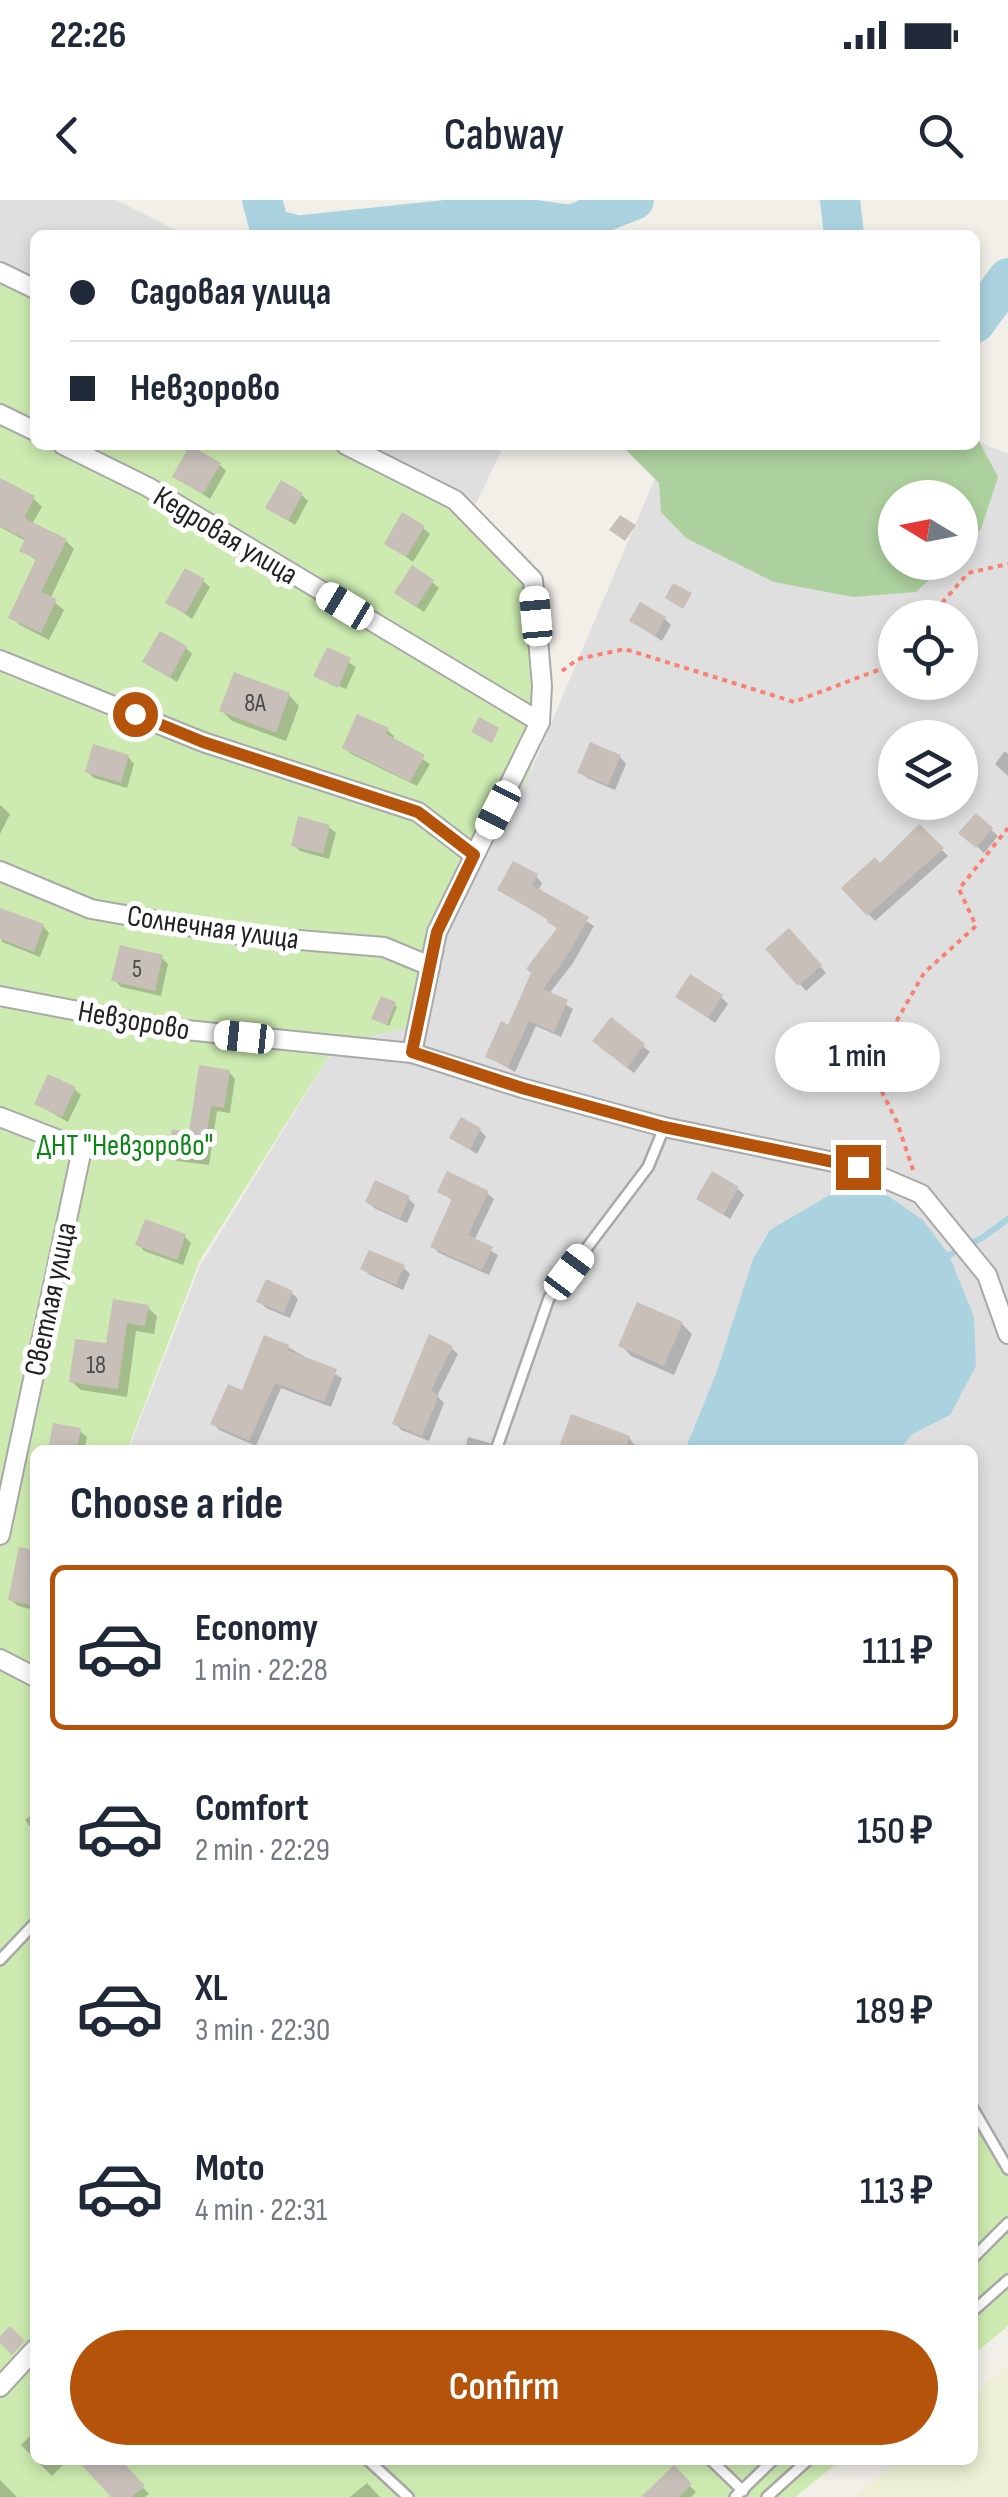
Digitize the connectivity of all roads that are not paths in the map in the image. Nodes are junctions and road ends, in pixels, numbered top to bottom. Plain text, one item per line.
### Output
1 (0, 272) edge
2 (30, 287) edge
3 (0, 414) edge
4 (30, 429) edge
5 (73, 450) edge
6 (356, 450) edge
7 (0, 660) edge
8 (540, 722) junction
9 (474, 855) junction
10 (0, 871) edge
11 (430, 966) junction
12 (0, 996) edge
13 (412, 1052) junction
14 (0, 1117) edge
15 (664, 1127) junction
16 (1008, 1334) edge
17 (498, 1445) edge
18 (0, 1535) edge
19 (0, 1659) edge
20 (30, 1674) edge
21 (30, 1927) edge
22 (0, 1960) edge
23 (978, 2118) edge
24 (1008, 2169) edge
25 (1008, 2223) edge
26 (978, 2253) edge
27 (1008, 2280) edge
28 (978, 2307) edge
29 (30, 2354) edge
30 (0, 2387) edge
31 (373, 2465) edge
32 (714, 2465) edge
33 (768, 2465) edge
34 (802, 2465) edge
35 (739, 2494) edge
36 (408, 2497) edge
37 (767, 2497) edge

1 - 2 street
3 - 4 street
5 - 8 street, Кедровая улица
6 - 8 street
7 - 9 street
8 - 9 street
9 - 11 street
10 - 11 street, Солнечная улица
11 - 13 street
12 - 13 street, Невзорово
13 - 15 street, Невзорово
14 - 18 street, Светлая улица
15 - 16 street, Невзорово
15 - 17 lane
19 - 20 street
21 - 22 lane
23 - 24 lane
25 - 26 lane
27 - 28 lane
29 - 30 street
31 - 36 lane
32 - 35 lane
33 - 35 lane
34 - 37 lane

